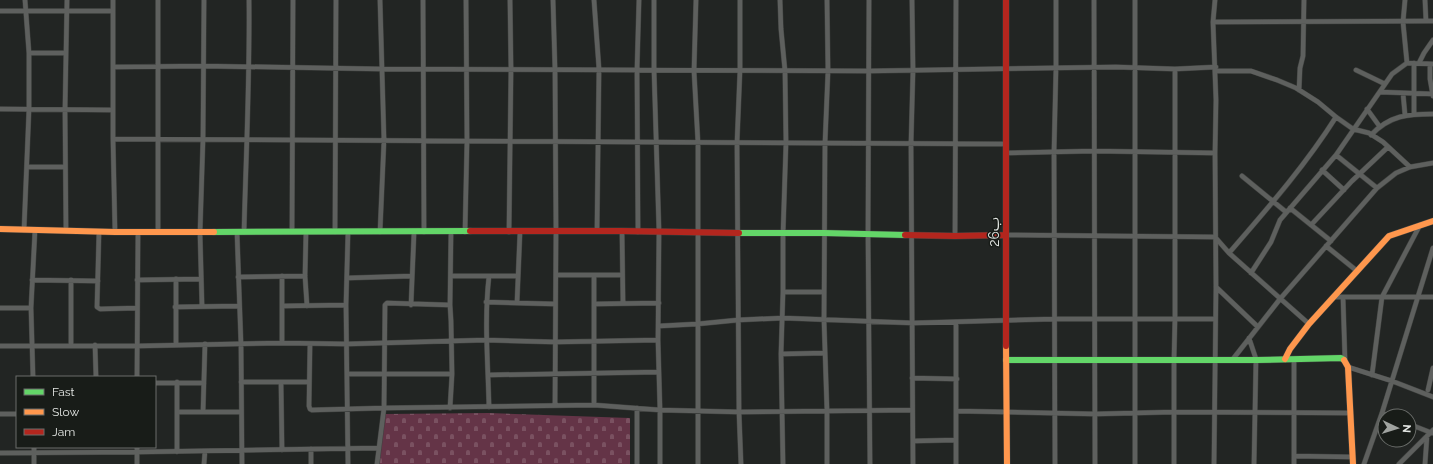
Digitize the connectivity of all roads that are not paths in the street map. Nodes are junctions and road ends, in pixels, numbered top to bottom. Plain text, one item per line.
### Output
1 (25, 0) edge
2 (67, 0) edge
3 (113, 0) edge
4 (158, 0) edge
5 (204, 0) edge
6 (249, 0) edge
7 (293, 0) edge
8 (336, 0) edge
9 (380, 0) edge
10 (423, 0) edge
11 (466, 0) edge
12 (510, 0) edge
13 (553, 0) edge
14 (594, 0) edge
15 (639, 0) edge
16 (654, 0) edge
17 (696, 0) edge
18 (740, 0) edge
19 (780, 0) edge
20 (827, 0) edge
21 (869, 0) edge
22 (912, 0) edge
23 (956, 0) edge
24 (1006, 0) edge
25 (1056, 0) edge
26 (1094, 0) edge
27 (1135, 0) edge
28 (1215, 0) edge
29 (1304, 0) edge
30 (1405, 0) edge
31 (1425, 0) edge
32 (0, 11) edge
33 (25, 11) junction
34 (67, 11) junction
35 (113, 11) junction
36 (1426, 21) junction
37 (1433, 21) edge
38 (1213, 22) junction
39 (1304, 22) junction
40 (1402, 22) junction
41 (1433, 40) edge
42 (29, 53) junction
43 (66, 53) junction
44 (1406, 63) junction
45 (1417, 63) junction
46 (1431, 64) edge
47 (158, 66) junction
48 (204, 66) junction
49 (250, 66) junction
50 (113, 67) junction
51 (294, 67) junction
52 (424, 68) junction
53 (1056, 68) junction
54 (1095, 68) junction
55 (337, 69) junction
56 (381, 69) junction
57 (467, 69) junction
58 (555, 69) junction
59 (599, 69) junction
60 (1134, 69) junction
61 (1175, 69) junction
62 (1216, 69) junction
63 (511, 70) junction
64 (637, 70) junction
65 (654, 70) junction
66 (740, 70) junction
67 (913, 70) junction
68 (956, 70) junction
69 (1005, 70) junction
70 (1356, 70) dead end
71 (694, 71) junction
72 (785, 71) junction
73 (828, 71) junction
74 (869, 71) junction
75 (1385, 84) junction
76 (1299, 90) junction
77 (1380, 92) junction
78 (1402, 93) junction
79 (1414, 93) junction
80 (1433, 94) edge
81 (0, 109) edge
82 (1367, 109) junction
83 (29, 110) junction
84 (65, 110) junction
85 (113, 110) junction
86 (1414, 114) junction
87 (1433, 114) edge
88 (1404, 115) junction
89 (1336, 117) junction
90 (1380, 127) junction
91 (1353, 129) junction
92 (1371, 135) junction
93 (113, 139) junction
94 (203, 139) junction
95 (158, 140) junction
96 (246, 140) junction
97 (292, 140) junction
98 (336, 140) junction
99 (384, 140) junction
100 (425, 141) junction
101 (467, 141) junction
102 (510, 141) junction
103 (555, 142) junction
104 (598, 142) junction
105 (638, 142) junction
106 (655, 143) junction
107 (698, 143) junction
108 (737, 143) junction
109 (786, 143) junction
110 (825, 143) junction
111 (868, 144) junction
112 (911, 144) junction
113 (956, 144) junction
114 (1006, 144) junction
115 (1388, 146) junction
116 (1094, 151) junction
117 (1054, 152) junction
118 (1135, 152) junction
119 (1176, 152) junction
120 (1006, 153) junction
121 (1214, 153) junction
122 (1336, 155) junction
123 (1433, 163) edge
124 (28, 167) junction
125 (65, 167) junction
126 (1410, 167) junction
127 (1322, 170) junction
128 (1359, 174) junction
129 (1242, 176) dead end
130 (1377, 188) junction
131 (1344, 190) junction
132 (1273, 202) junction
133 (1290, 208) junction
134 (1286, 212) junction
135 (1433, 221) edge
136 (1312, 225) junction
137 (1420, 225) junction
138 (0, 229) edge
139 (24, 230) junction
140 (35, 230) junction
141 (66, 231) junction
142 (598, 231) junction
143 (622, 231) junction
144 (99, 232) junction
145 (115, 232) junction
146 (138, 232) junction
147 (158, 232) junction
148 (236, 232) junction
149 (244, 232) junction
150 (292, 232) junction
151 (306, 232) junction
152 (335, 232) junction
153 (348, 232) junction
154 (380, 232) junction
155 (414, 232) junction
156 (424, 232) junction
157 (451, 232) junction
158 (465, 232) junction
159 (509, 232) junction
160 (520, 232) junction
161 (556, 232) junction
162 (638, 232) junction
163 (659, 232) junction
164 (698, 232) junction
165 (738, 232) junction
166 (200, 233) junction
167 (824, 233) junction
168 (783, 234) junction
169 (868, 234) junction
170 (912, 235) junction
171 (1005, 235) junction
172 (1134, 235) junction
173 (955, 236) junction
174 (1054, 236) junction
175 (1095, 236) junction
176 (1175, 236) junction
177 (1214, 237) junction
178 (1331, 241) junction
179 (1326, 246) junction
180 (1433, 248) edge
181 (1229, 253) junction
182 (1357, 271) junction
183 (1252, 273) junction
184 (556, 275) junction
185 (594, 275) junction
186 (622, 275) junction
187 (282, 276) junction
188 (305, 276) junction
189 (412, 276) junction
190 (451, 276) junction
191 (489, 276) junction
192 (517, 276) junction
193 (238, 277) junction
194 (201, 278) junction
195 (347, 278) junction
196 (176, 279) junction
197 (32, 280) junction
198 (71, 280) junction
199 (137, 280) junction
200 (98, 281) junction
201 (1216, 287) junction
202 (783, 292) junction
203 (824, 292) junction
204 (1334, 297) junction
205 (1343, 297) junction
206 (1382, 297) junction
207 (1418, 297) junction
208 (1433, 297) edge
209 (1280, 299) junction
210 (486, 302) junction
211 (517, 303) junction
212 (623, 303) junction
213 (659, 303) junction
214 (412, 304) junction
215 (555, 304) junction
216 (594, 304) junction
217 (346, 305) junction
218 (450, 305) junction
219 (176, 306) junction
220 (202, 306) junction
221 (239, 306) junction
222 (282, 306) junction
223 (306, 306) junction
224 (0, 308) edge
225 (32, 308) junction
226 (137, 308) junction
227 (782, 318) junction
228 (1095, 318) junction
229 (1134, 318) junction
230 (1175, 318) junction
231 (1054, 319) junction
232 (1216, 319) junction
233 (738, 320) junction
234 (824, 320) junction
235 (1006, 320) junction
236 (869, 322) junction
237 (956, 322) junction
238 (913, 323) junction
239 (697, 324) junction
240 (1309, 324) junction
241 (659, 326) junction
242 (1258, 327) junction
243 (1249, 338) junction
244 (486, 340) junction
245 (658, 340) junction
246 (452, 341) junction
247 (555, 342) junction
248 (594, 342) junction
249 (282, 343) junction
250 (385, 343) junction
251 (176, 344) junction
252 (205, 344) junction
253 (241, 344) junction
254 (310, 344) junction
255 (347, 344) junction
256 (71, 345) junction
257 (95, 345) junction
258 (0, 346) edge
259 (33, 346) junction
260 (137, 346) junction
261 (781, 354) junction
262 (825, 354) junction
263 (1056, 359) junction
264 (1096, 359) junction
265 (1135, 359) junction
266 (1174, 359) junction
267 (1214, 359) junction
268 (1233, 359) junction
269 (1256, 359) junction
270 (1285, 359) junction
271 (1006, 360) junction
272 (1294, 360) junction
273 (1346, 364) junction
274 (1433, 368) edge
275 (659, 372) junction
276 (554, 373) junction
277 (594, 373) junction
278 (348, 374) junction
279 (385, 374) junction
280 (452, 374) junction
281 (488, 375) junction
282 (1372, 375) junction
283 (33, 376) edge
284 (96, 376) edge
285 (137, 376) edge
286 (912, 378) junction
287 (956, 379) junction
288 (1392, 381) junction
289 (177, 382) junction
290 (241, 382) junction
291 (281, 382) junction
292 (309, 382) junction
293 (156, 383) edge
294 (204, 383) junction
295 (1433, 385) edge
296 (1427, 392) junction
297 (1433, 396) edge
298 (594, 405) junction
299 (555, 406) junction
300 (489, 407) junction
301 (384, 408) junction
302 (450, 408) junction
303 (637, 408) junction
304 (1384, 408) edge
305 (348, 409) junction
306 (660, 410) junction
307 (870, 410) junction
308 (912, 410) junction
309 (698, 411) junction
310 (827, 411) junction
311 (957, 411) junction
312 (177, 412) junction
313 (203, 412) junction
314 (241, 412) junction
315 (739, 412) junction
316 (782, 412) junction
317 (1007, 412) junction
318 (1174, 412) junction
319 (1215, 412) junction
320 (1055, 413) junction
321 (1135, 413) junction
322 (1254, 413) junction
323 (1294, 413) junction
324 (1349, 413) junction
325 (0, 414) edge
326 (16, 414) edge
327 (1095, 414) junction
328 (1377, 427) edge
329 (1417, 427) edge
330 (1431, 433) edge
331 (956, 440) junction
332 (913, 441) junction
333 (348, 448) junction
334 (378, 448) junction
335 (35, 449) edge
336 (71, 449) edge
337 (311, 449) junction
338 (137, 450) edge
339 (242, 450) junction
340 (282, 450) junction
341 (205, 451) junction
342 (176, 452) junction
343 (0, 453) edge
344 (1294, 456) junction
345 (1353, 461) edge
346 (34, 464) edge
347 (137, 464) edge
348 (204, 464) edge
349 (242, 464) edge
350 (311, 464) edge
351 (348, 464) edge
352 (377, 464) edge
353 (637, 464) edge
354 (660, 464) edge
355 (698, 464) edge
356 (741, 464) edge
357 (782, 464) edge
358 (827, 464) edge
359 (870, 464) edge
360 (913, 464) edge
361 (956, 464) edge
362 (1007, 464) edge
363 (1055, 464) edge
364 (1095, 464) edge
365 (1135, 464) edge
366 (1174, 464) edge
367 (1214, 464) edge
368 (1254, 464) edge
369 (1294, 464) edge
370 (1364, 464) edge
371 (1400, 464) edge
372 (1425, 464) edge

1 - 33 street
2 - 34 street
3 - 35 street
4 - 47 street
5 - 48 street
6 - 49 street
7 - 51 street
8 - 55 street
9 - 56 street
10 - 52 street
11 - 57 street
12 - 63 street
13 - 58 street
14 - 59 street
15 - 64 street
16 - 65 street
17 - 71 street
18 - 66 street
19 - 72 street
20 - 73 street
21 - 74 street
22 - 67 street
23 - 68 street
24 - 69 main road, 26ب
25 - 53 street
26 - 54 street
27 - 60 street
28 - 38 street
29 - 39 street
30 - 40 street
31 - 36 street
32 - 33 street
33 - 34 street
33 - 42 street
34 - 35 street
34 - 43 street
35 - 50 street
36 - 37 street
36 - 40 street
38 - 39 street
38 - 62 street
39 - 40 street
39 - 76 street
40 - 44 street
41 - 45 street
42 - 43 street
42 - 83 street
43 - 84 street
44 - 45 street
44 - 75 street
45 - 46 street
45 - 79 street
46 - 80 street
47 - 48 street
47 - 50 street
47 - 95 street
48 - 49 street
48 - 94 street
49 - 51 street
49 - 96 street
50 - 85 street
51 - 55 street
51 - 97 street
52 - 56 street
52 - 57 street
52 - 100 street
53 - 54 street
53 - 69 street
53 - 117 street
54 - 60 street
54 - 116 street
55 - 56 street
55 - 98 street
56 - 99 street
57 - 63 street
57 - 101 street
58 - 59 street
58 - 63 street
58 - 103 street
59 - 64 street
59 - 104 street
60 - 61 street
60 - 118 street
61 - 62 street
61 - 119 street
62 - 76 street
62 - 121 street
63 - 102 street
64 - 65 street
64 - 105 street
65 - 71 street
65 - 106 street
66 - 71 street
66 - 72 street
66 - 108 street
67 - 68 street
67 - 74 street
67 - 112 street
68 - 69 street
68 - 113 street
69 - 114 main road, 26ب
70 - 75 street
71 - 107 street
72 - 73 street
72 - 109 street
73 - 74 street
73 - 110 street
74 - 111 street
75 - 77 street
76 - 89 street
77 - 78 street
77 - 82 street
78 - 79 street
78 - 88 street
79 - 80 street
79 - 86 street
81 - 83 street
82 - 90 street
82 - 91 street
83 - 84 street
83 - 124 street
84 - 85 street
84 - 125 street
85 - 93 street
86 - 87 street
86 - 88 street
88 - 90 street
89 - 91 street
89 - 132 street
90 - 92 street
91 - 92 street
91 - 122 street
92 - 115 street
93 - 95 street
93 - 145 street
94 - 95 street
94 - 96 street
94 - 166 street
95 - 147 street
96 - 97 street
96 - 149 street
97 - 98 street
97 - 150 street
98 - 99 street
98 - 152 street
99 - 100 street
99 - 154 street
100 - 101 street
100 - 156 street
101 - 102 street
101 - 158 street
102 - 103 street
102 - 159 street
103 - 104 street
103 - 161 street
104 - 105 street
104 - 142 street
105 - 106 street
105 - 162 street
106 - 107 street
106 - 163 street
107 - 108 street
107 - 164 street
108 - 109 street
108 - 165 street
109 - 110 street
109 - 168 street
110 - 111 street
110 - 167 street
111 - 112 street
111 - 169 street
112 - 113 street
112 - 170 street
113 - 114 street
113 - 173 street
114 - 120 main road, 26ب
115 - 126 street
115 - 128 street
116 - 117 street
116 - 118 street
116 - 175 street
117 - 120 street
117 - 174 street
118 - 119 street
118 - 172 street
119 - 121 street
119 - 176 street
120 - 171 main road, 26ب
121 - 177 street
122 - 127 street
122 - 128 street
123 - 126 street
124 - 125 street
124 - 139 street
125 - 141 street
126 - 130 street
127 - 131 street
127 - 133 street
128 - 130 street
128 - 131 street
129 - 132 street
130 - 178 street
131 - 136 street
132 - 134 street
132 - 181 street
133 - 134 street
133 - 136 street
134 - 183 street
135 - 137 main road
136 - 178 street
137 - 182 main road
137 - 206 street
138 - 139 main road
139 - 140 main road
140 - 141 main road
140 - 197 street
141 - 144 main road
142 - 143 main road
142 - 161 main road
143 - 162 main road
143 - 186 street
144 - 145 main road
144 - 200 street
145 - 146 main road
146 - 147 main road
146 - 199 street
147 - 166 main road
148 - 149 main road
148 - 166 main road
148 - 193 street
149 - 150 main road
150 - 151 main road
151 - 152 main road
151 - 188 street
152 - 153 main road
153 - 154 main road
153 - 195 street
154 - 155 main road
155 - 156 main road
155 - 189 street
156 - 157 main road
157 - 158 main road
157 - 190 street
158 - 159 main road
159 - 160 main road
160 - 161 main road
160 - 192 street
161 - 184 street
162 - 163 main road
163 - 164 main road
163 - 213 street
164 - 165 main road
164 - 239 street
165 - 168 main road
165 - 233 street
166 - 194 street
167 - 168 main road
167 - 169 main road
167 - 203 street
168 - 202 street
169 - 170 main road
169 - 236 street
170 - 173 main road
170 - 238 street
171 - 173 main road
171 - 174 street
171 - 235 main road, 26ب
172 - 175 street
172 - 176 street
172 - 229 street
174 - 175 street
174 - 231 street
175 - 228 street
176 - 177 street
176 - 230 street
177 - 181 street
177 - 201 street
178 - 179 street
179 - 182 street
179 - 209 street
180 - 207 street
181 - 183 street
182 - 204 main road
183 - 209 street
184 - 185 street
184 - 215 street
185 - 186 street
185 - 216 street
186 - 212 street
187 - 188 street
187 - 193 street
187 - 222 street
188 - 223 street
189 - 195 street
189 - 214 street
190 - 191 street
190 - 218 street
191 - 192 street
191 - 210 street
192 - 211 street
193 - 221 street
194 - 196 street
194 - 220 street
195 - 217 street
196 - 199 street
196 - 219 street
197 - 198 street
197 - 225 street
198 - 200 street
198 - 256 street
199 - 226 street
200 - 226 street
201 - 232 street
201 - 242 street
202 - 203 street
202 - 227 street
203 - 234 street
204 - 205 street
204 - 240 main road
205 - 206 street
205 - 273 street
206 - 207 street
206 - 282 street
207 - 208 street
207 - 288 street
209 - 240 street
209 - 242 street
210 - 211 street
210 - 244 street
211 - 215 street
212 - 213 street
212 - 216 street
213 - 241 street
214 - 218 street
214 - 250 street
215 - 247 street
216 - 248 street
217 - 223 street
217 - 255 street
218 - 246 street
219 - 220 street
219 - 251 street
220 - 221 street
221 - 253 street
222 - 223 street
222 - 249 street
224 - 225 street
225 - 259 street
226 - 260 street
227 - 233 street
227 - 234 street
227 - 261 street
228 - 229 street
228 - 231 street
228 - 264 street
229 - 230 street
229 - 265 street
230 - 232 street
230 - 266 street
231 - 235 street
231 - 263 street
232 - 267 street
233 - 239 street
233 - 315 street
234 - 236 street
234 - 262 street
235 - 237 street
235 - 271 main road, 26ب
236 - 238 street
236 - 307 street
237 - 238 street
237 - 287 street
238 - 286 street
239 - 241 street
239 - 309 street
240 - 270 main road
241 - 245 street
242 - 243 street
243 - 268 street
243 - 269 street
244 - 246 street
244 - 247 street
244 - 281 street
245 - 248 street
245 - 275 street
246 - 250 street
246 - 280 street
247 - 248 street
247 - 276 street
248 - 277 street
249 - 253 street
249 - 254 street
250 - 255 street
250 - 279 street
251 - 252 street
251 - 260 street
252 - 253 street
252 - 294 street
253 - 290 street
254 - 255 street
254 - 292 street
255 - 278 street
256 - 257 street
256 - 259 street
257 - 260 street
257 - 284 street
258 - 259 street
259 - 283 street
260 - 285 street
261 - 262 street
261 - 316 street
262 - 310 street
263 - 264 main road
263 - 271 main road
263 - 320 street
264 - 265 main road
264 - 327 street
265 - 266 main road
265 - 321 street
266 - 267 main road
266 - 318 street
267 - 268 main road
267 - 319 street
268 - 269 main road
269 - 270 main road
269 - 322 street
270 - 272 main road
271 - 317 main road, 26ب
272 - 273 main road
272 - 323 street
273 - 282 street
273 - 324 main road
274 - 296 street
275 - 277 street
275 - 306 street
276 - 277 street
276 - 281 street
276 - 299 street
277 - 298 street
278 - 279 street
278 - 305 street
279 - 280 street
279 - 301 street
280 - 302 street
281 - 300 street
282 - 288 street
286 - 287 street
286 - 308 street
287 - 311 street
288 - 296 street
288 - 304 street
289 - 293 street
289 - 294 street
289 - 312 street
290 - 291 street
290 - 314 street
291 - 292 street
291 - 340 street
292 - 305 street
294 - 313 street
295 - 296 street
296 - 297 street
298 - 299 street
298 - 303 street
299 - 300 street
300 - 302 street
301 - 302 street
301 - 305 street
301 - 334 street
303 - 306 street
303 - 353 street
305 - 333 street
306 - 309 street
306 - 354 street
307 - 308 street
307 - 310 street
307 - 359 street
308 - 332 street
309 - 315 street
309 - 355 street
310 - 316 street
310 - 358 street
311 - 317 street
311 - 331 street
312 - 313 street
312 - 342 street
313 - 314 street
314 - 339 street
315 - 316 street
315 - 356 street
316 - 357 street
317 - 320 street
317 - 362 main road, 26ب
318 - 319 street
318 - 321 street
318 - 366 street
319 - 322 street
319 - 367 street
320 - 327 street
320 - 363 street
321 - 327 street
321 - 365 street
322 - 323 street
322 - 368 street
323 - 324 street
323 - 344 street
324 - 345 main road
325 - 326 street
327 - 364 street
328 - 370 street
329 - 330 street
330 - 371 street
330 - 372 street
331 - 332 street
331 - 361 street
332 - 360 street
333 - 334 street
333 - 337 street
333 - 351 street
334 - 352 street
335 - 336 street
335 - 343 street
335 - 346 street
336 - 338 street
337 - 340 street
337 - 350 street
338 - 342 street
338 - 347 street
339 - 340 street
339 - 341 street
339 - 349 street
341 - 342 street
341 - 348 street
344 - 345 street
344 - 369 street

